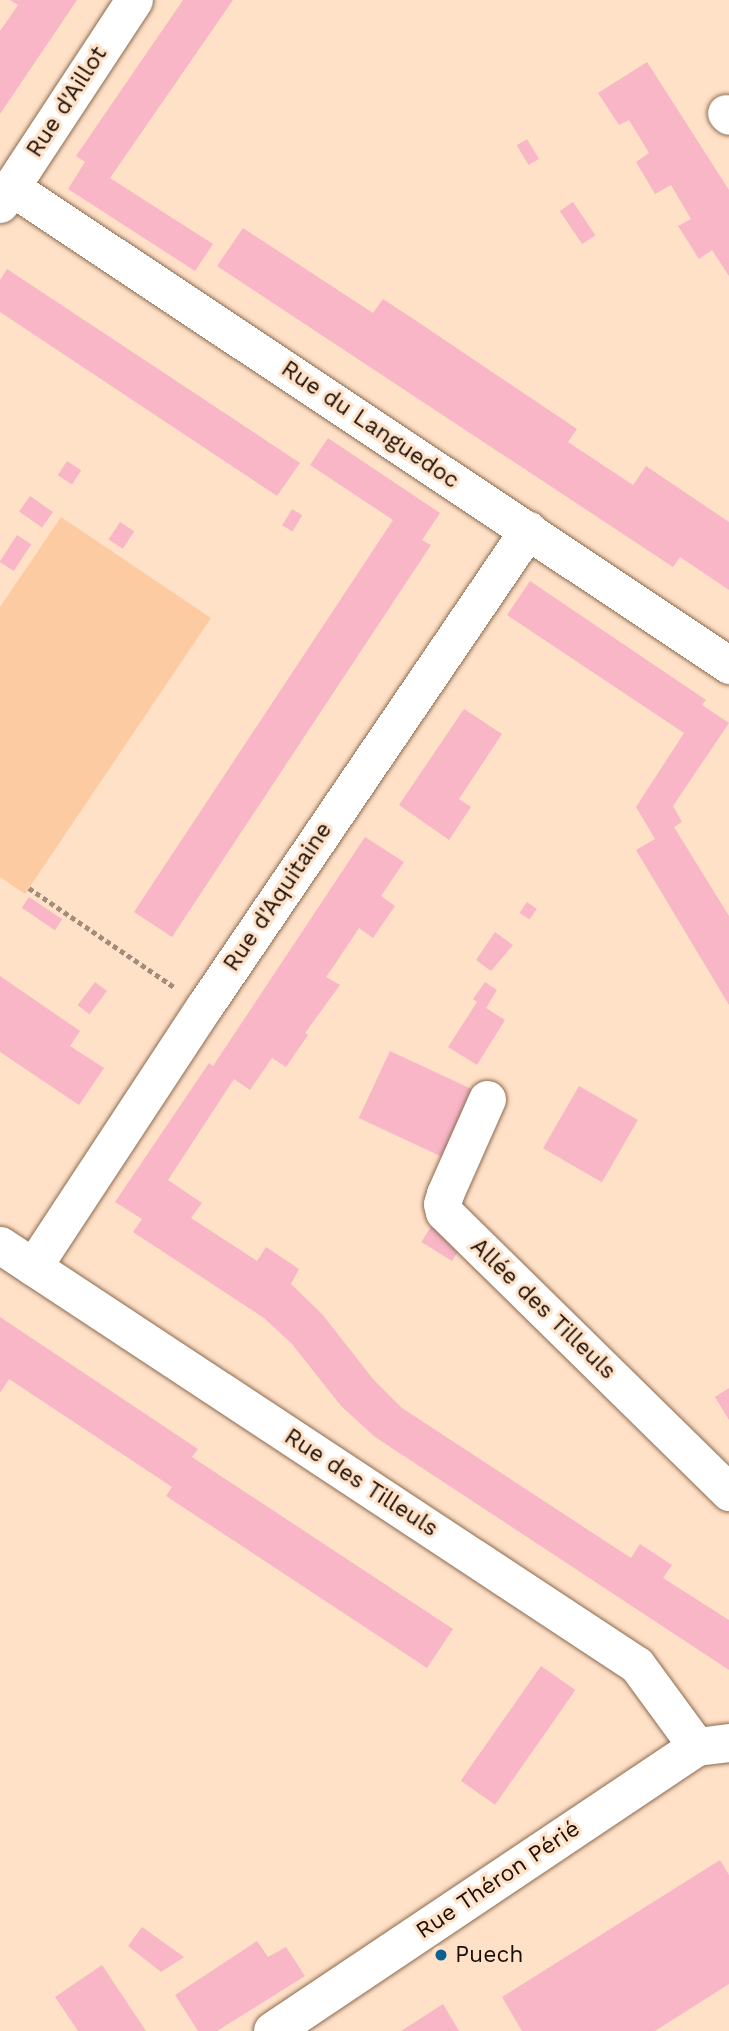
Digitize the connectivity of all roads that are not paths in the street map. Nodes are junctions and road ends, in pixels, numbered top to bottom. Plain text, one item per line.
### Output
1 (134, 0) edge
2 (6, 195) edge
3 (528, 530) junction
4 (729, 665) edge
5 (487, 1099) dead end
6 (0, 1245) edge
7 (33, 1267) junction
8 (729, 1492) edge
9 (713, 1745) edge
10 (273, 2031) edge

1 - 2 street, Rue d'Aillot
2 - 3 street, Rue du Languedoc
3 - 4 street, Rue du Languedoc
3 - 7 street, Rue d'Aquitaine
5 - 8 street, Allée des Tilleuls
6 - 7 street, Rue des Tilleuls
7 - 9 street, Rue des Tilleuls
9 - 10 street, Rue Théron Périé

